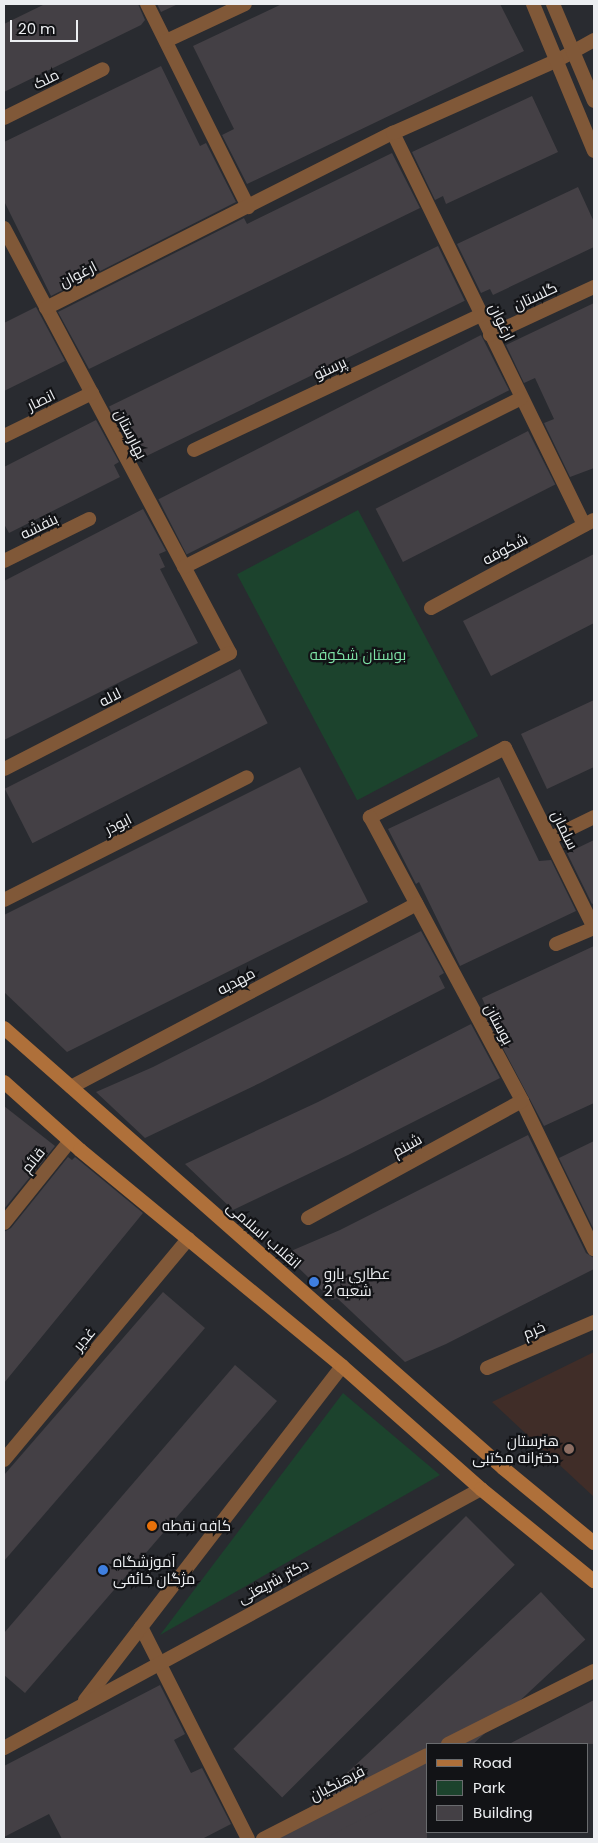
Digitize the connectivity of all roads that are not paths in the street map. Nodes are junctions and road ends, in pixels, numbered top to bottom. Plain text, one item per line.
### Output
1 (147, 4) edge
2 (245, 4) edge
3 (533, 4) edge
4 (553, 4) edge
5 (594, 40) edge
6 (166, 41) junction
7 (573, 49) junction
8 (558, 60) junction
9 (103, 69) dead end
10 (594, 101) edge
11 (4, 118) edge
12 (393, 133) junction
13 (594, 151) edge
14 (248, 206) junction
15 (4, 228) edge
16 (594, 287) edge
17 (46, 308) junction
18 (481, 315) junction
19 (490, 335) junction
20 (92, 393) junction
21 (521, 398) junction
22 (4, 436) edge
23 (194, 450) dead end
24 (89, 519) dead end
25 (589, 522) edge
26 (4, 561) edge
27 (184, 567) junction
28 (431, 608) dead end
29 (230, 653) joint
30 (4, 770) edge
31 (247, 777) dead end
32 (370, 817) joint
33 (594, 817) edge
34 (551, 838) junction
35 (4, 900) edge
36 (416, 904) junction
37 (594, 928) edge
38 (556, 944) dead end
39 (4, 1028) edge
40 (4, 1082) edge
41 (71, 1087) junction
42 (522, 1101) junction
43 (70, 1141) junction
44 (308, 1218) dead end
45 (4, 1223) edge
46 (188, 1240) junction
47 (594, 1249) edge
48 (594, 1322) edge
49 (342, 1366) junction
50 (487, 1368) dead end
51 (4, 1460) edge
52 (481, 1489) junction
53 (594, 1543) edge
54 (594, 1581) edge
55 (141, 1627) junction
56 (159, 1662) junction
57 (594, 1671) edge
58 (82, 1704) junction
59 (450, 1743) edge
60 (4, 1748) edge
61 (426, 1756) edge
62 (248, 1839) edge
63 (263, 1839) edge

1 - 6 street
2 - 6 street
3 - 8 street
4 - 7 street
5 - 7 street, ارغوان
6 - 14 street
7 - 8 street, ارغوان
7 - 10 street
8 - 12 street, ارغوان
8 - 13 street
9 - 11 street, ملک
12 - 14 street, ارغوان
12 - 18 street, ارغوان
14 - 17 street, ارغوان
15 - 17 street, بهارستان
16 - 19 street, گلستان
17 - 20 street, بهارستان
18 - 19 street, ارغوان
18 - 23 street, پرستو
19 - 21 street, ارغوان
20 - 22 street, انصار
20 - 27 street, بهارستان
21 - 25 street, ارغوان
21 - 27 street
24 - 26 street, بنفشه
25 - 28 street, شکوفه
27 - 29 street, بهارستان
29 - 30 street, لاله
31 - 35 street, ابوذر
32 - 34 street, سلمان
32 - 36 street, بوستان
33 - 34 street
34 - 37 street, سلمان
36 - 41 street, مهدیه
36 - 42 street, بوستان
37 - 38 street
39 - 41 main road, انقلاب اسلامی
40 - 43 main road
41 - 53 main road, انقلاب اسلامی
42 - 44 street, شبنم
42 - 47 street, بوستان
43 - 45 street, قائم
43 - 46 main road
46 - 49 main road
46 - 51 street, غدیر
48 - 50 street, خرم
49 - 52 main road
49 - 55 street, دکتر شریعتی
52 - 54 main road
52 - 56 street, دکتر شریعتی
55 - 56 street
55 - 58 street, دکتر شریعتی
56 - 58 street, دکتر شریعتی
56 - 62 street
57 - 59 street
58 - 60 street, دکتر شریعتی
61 - 63 street, فرهنگیان

